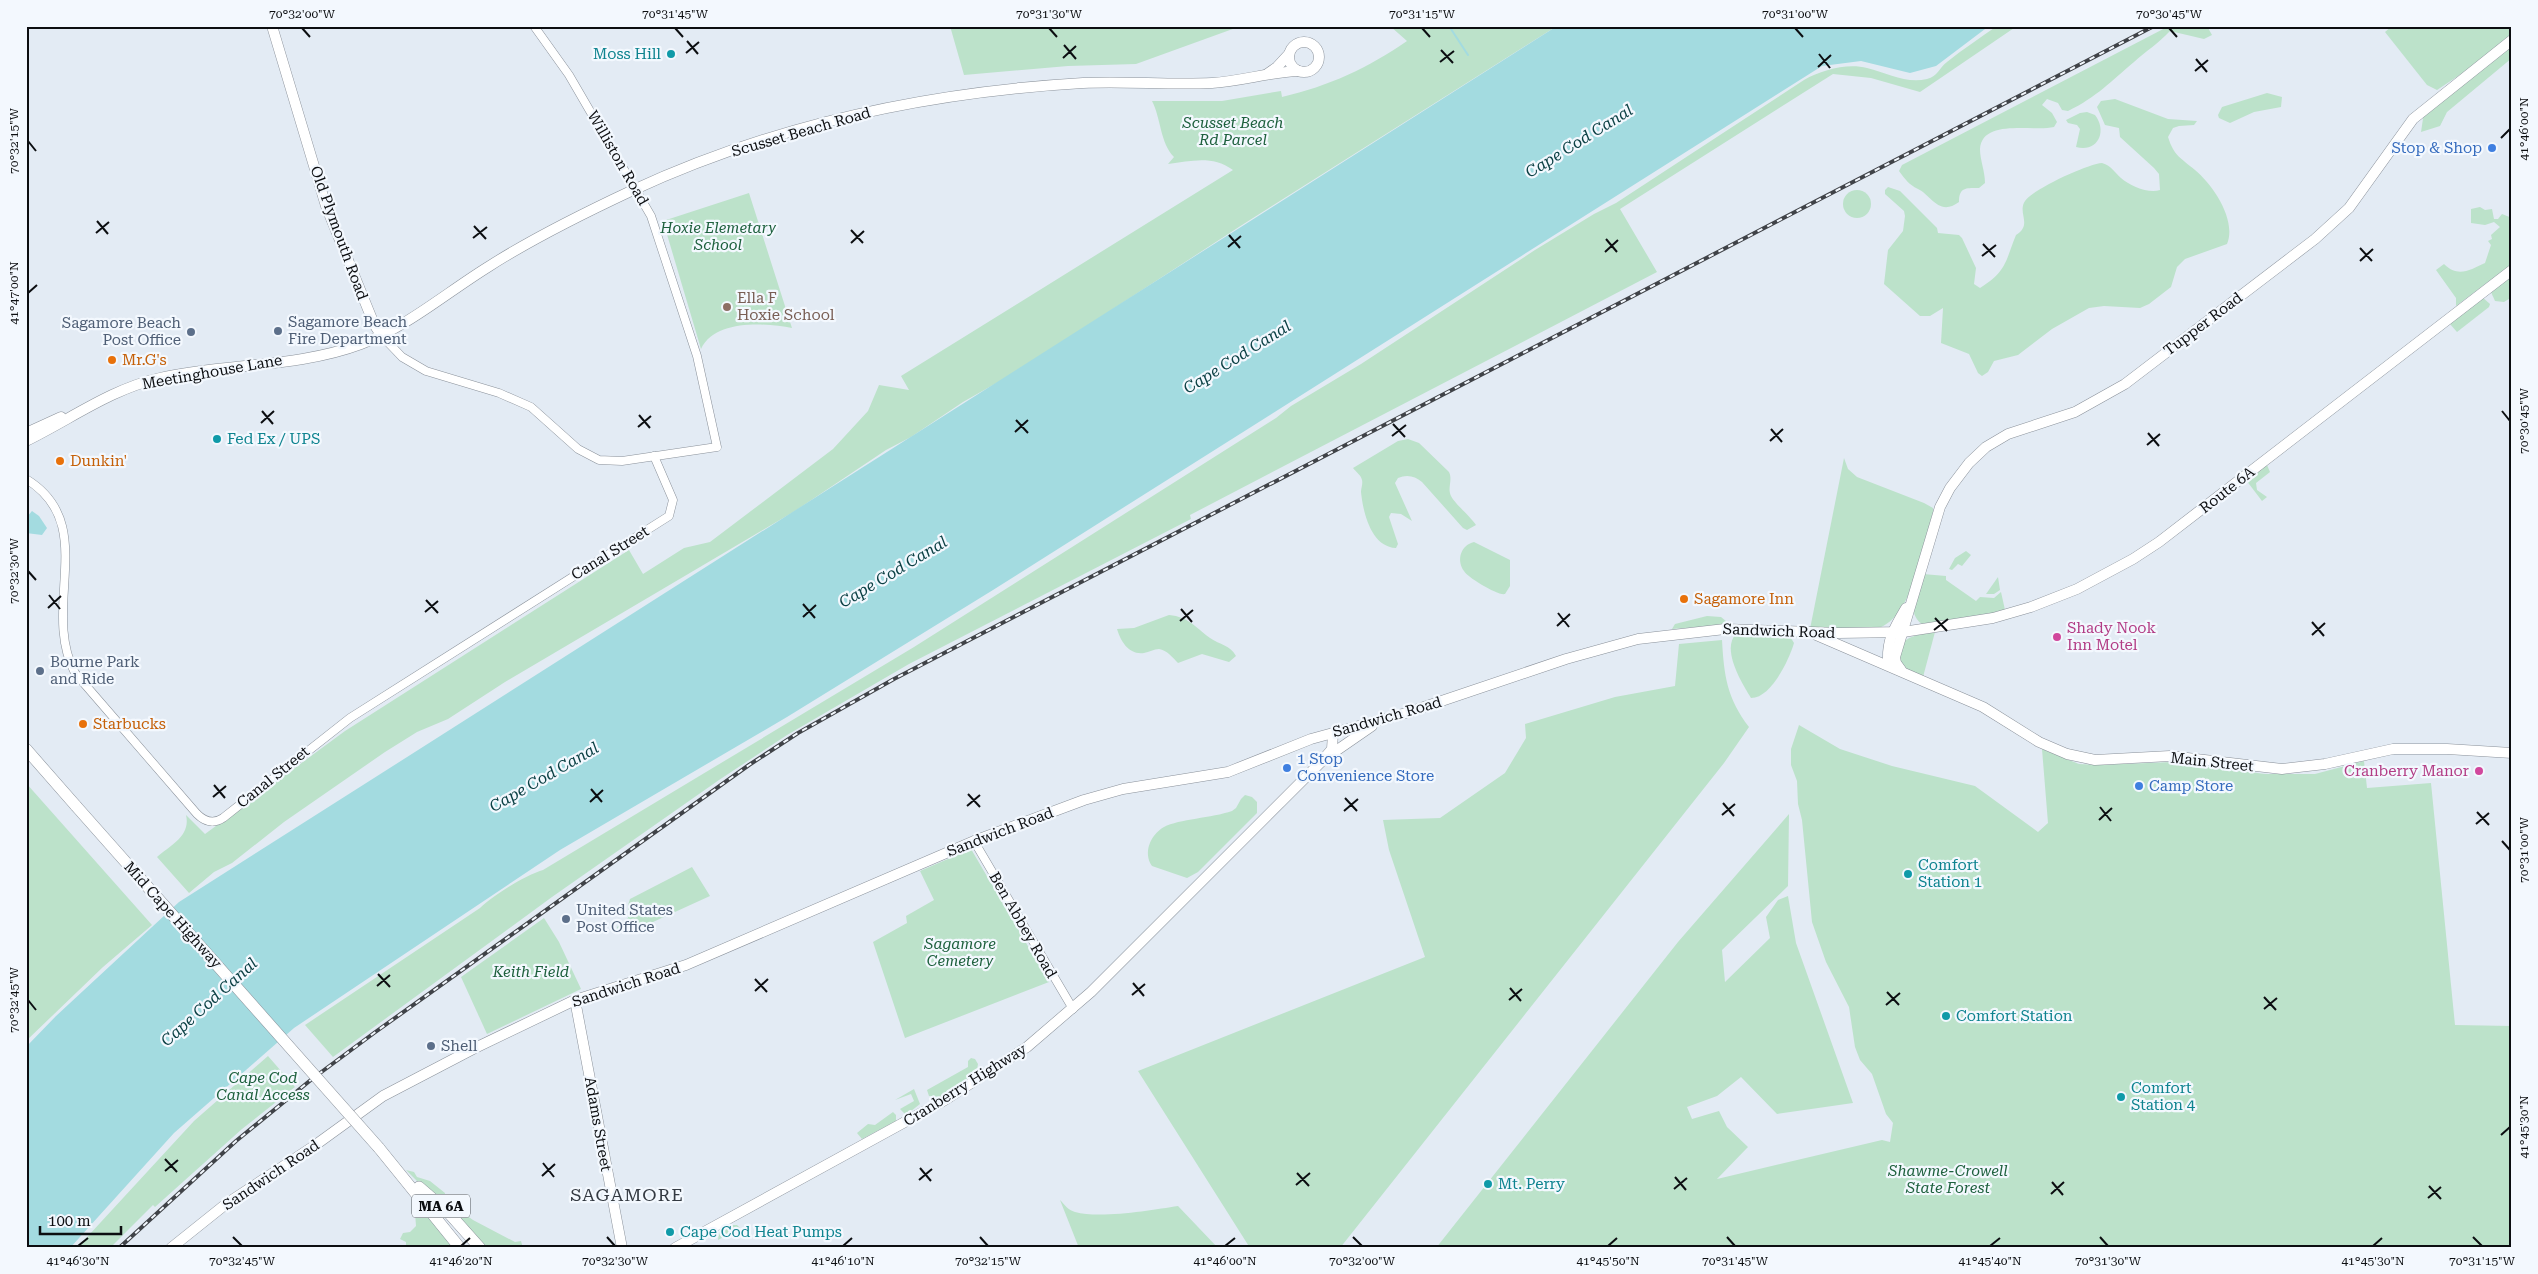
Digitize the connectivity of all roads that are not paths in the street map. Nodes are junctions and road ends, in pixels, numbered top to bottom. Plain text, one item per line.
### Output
1 (272, 26) edge
2 (534, 26) edge
3 (2512, 40) edge
4 (1289, 54) junction
5 (1299, 71) junction
6 (1264, 75) junction
7 (636, 188) junction
8 (2512, 270) edge
9 (381, 336) junction
10 (76, 413) junction
11 (26, 433) edge
12 (26, 441) edge
13 (718, 447) joint
14 (654, 456) junction
15 (26, 479) edge
16 (1912, 598) junction
17 (1909, 609) junction
18 (1925, 630) junction
19 (1811, 632) junction
20 (1898, 632) junction
21 (1898, 669) junction
22 (1384, 720) junction
23 (1333, 732) junction
24 (27, 750) edge
25 (2512, 753) edge
26 (1320, 762) junction
27 (974, 841) junction
28 (575, 1000) junction
29 (1073, 1009) junction
30 (398, 1169) junction
31 (171, 1248) edge
32 (460, 1248) edge
33 (469, 1248) edge
34 (480, 1248) edge
35 (622, 1248) edge
36 (675, 1248) edge

1 - 9 main road, Old Plymouth Road
2 - 7 street, Williston Road
3 - 16 main road, Tupper Road
4 - 5 main road
4 - 5 main road, Scusset Beach Road
4 - 6 main road, Scusset Beach Road
5 - 6 main road, Scusset Beach Road
6 - 7 main road, Scusset Beach Road
7 - 9 main road, Scusset Beach Road
7 - 13 street, Williston Road
8 - 18 main road, Route 6A
9 - 10 main road, Meetinghouse Lane
9 - 14 street, Old Plymouth Road
10 - 11 main road, Meetinghouse Lane
10 - 12 main road, Meetinghouse Lane
13 - 14 street, Old Plymouth Road
14 - 15 street, Canal Street
16 - 17 main road, Tupper Road
16 - 20 main road, Tupper Road
17 - 18 main road
17 - 20 main road, Tupper Road
18 - 20 main road, Route 6A
19 - 20 main road, Sandwich Road
19 - 21 main road, Main Street
19 - 22 main road, Sandwich Road
20 - 21 main road
21 - 25 main road, Main Street
22 - 23 main road, Sandwich Road
22 - 26 main road, Cranberry Highway
23 - 26 main road, Cranberry Highway
23 - 27 main road, Sandwich Road
24 - 30 highway, Mid Cape Highway, bridge
26 - 29 main road, Cranberry Highway
27 - 28 main road, Sandwich Road
27 - 29 street, Ben Abbey Road
28 - 31 main road, Sandwich Road
28 - 35 main road, Adams Street
29 - 36 main road, Cranberry Highway
30 - 32 highway, Mid Cape Highway
30 - 33 highway, Mid Cape Highway
30 - 34 highway, MA 6A

